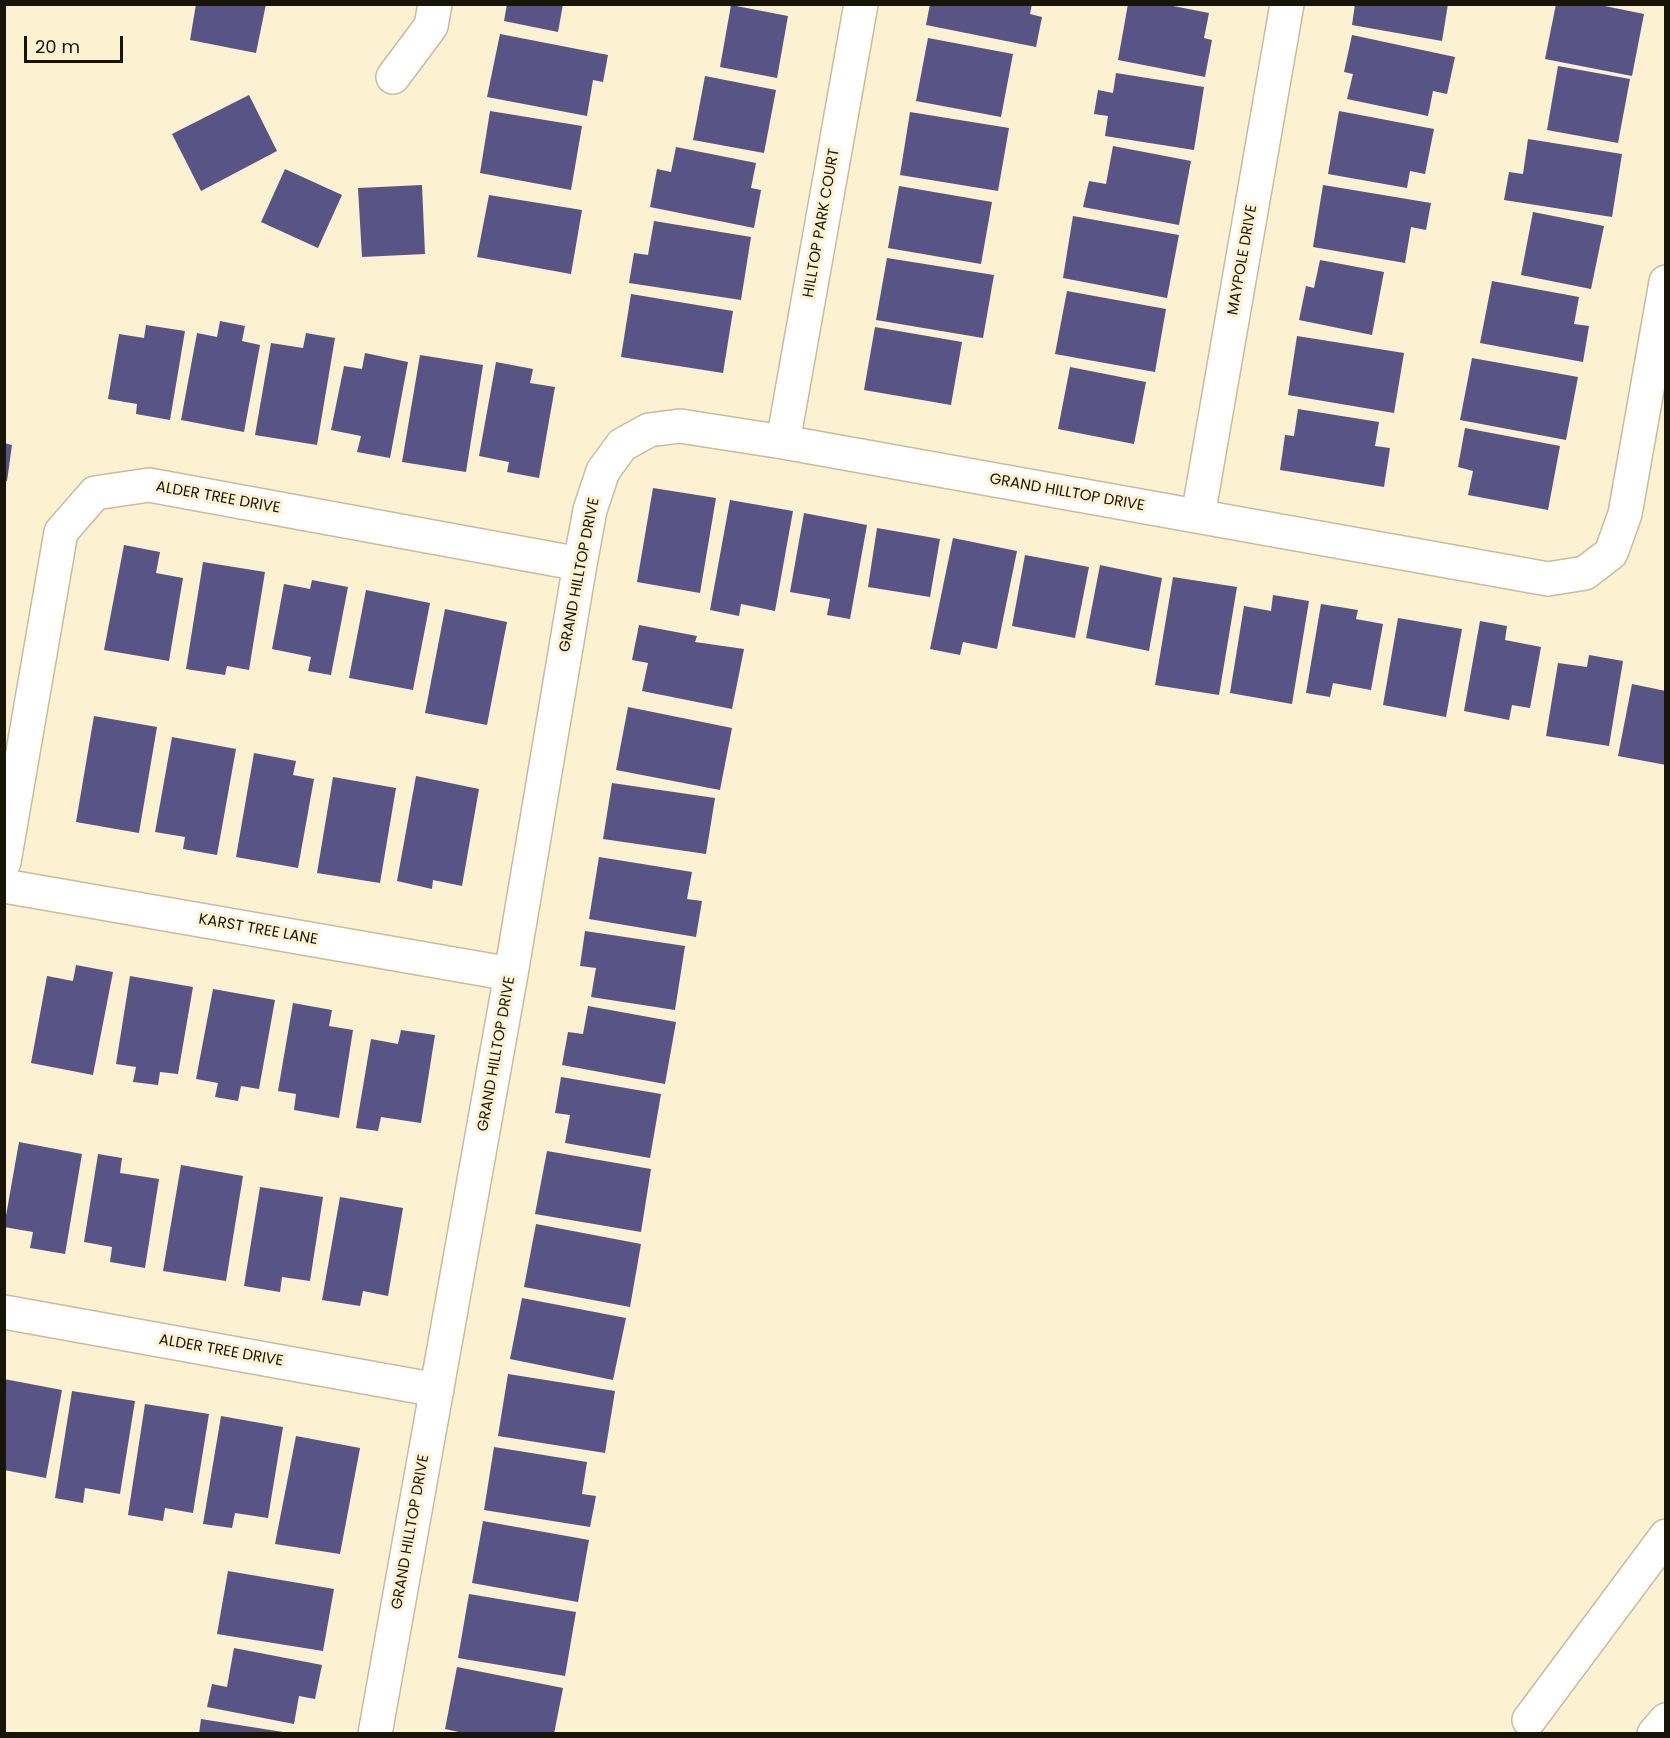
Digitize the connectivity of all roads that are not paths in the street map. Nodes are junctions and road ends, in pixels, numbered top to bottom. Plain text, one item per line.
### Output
1 (435, 4) edge
2 (861, 4) edge
3 (1287, 4) edge
4 (393, 77) dead end
5 (1665, 282) edge
6 (783, 442) junction
7 (1198, 516) junction
8 (580, 564) junction
9 (4, 862) edge
10 (4, 886) edge
11 (511, 974) junction
12 (4, 1312) edge
13 (437, 1390) junction
14 (1665, 1536) edge
15 (1665, 1562) edge
16 (1665, 1720) edge
17 (1522, 1727) edge
18 (375, 1734) edge
19 (1654, 1734) edge

1 - 4 main road
2 - 6 main road, HILLTOP PARK COURT
3 - 7 main road, MAYPOLE DRIVE
5 - 7 main road, GRAND HILLTOP DRIVE
6 - 7 main road, GRAND HILLTOP DRIVE
6 - 8 main road, GRAND HILLTOP DRIVE
8 - 9 main road, ALDER TREE DRIVE
8 - 11 main road, GRAND HILLTOP DRIVE
10 - 11 main road, KARST TREE LANE
11 - 13 main road, GRAND HILLTOP DRIVE
12 - 13 main road, ALDER TREE DRIVE
13 - 18 main road, GRAND HILLTOP DRIVE
14 - 17 main road
15 - 17 main road
16 - 19 main road

